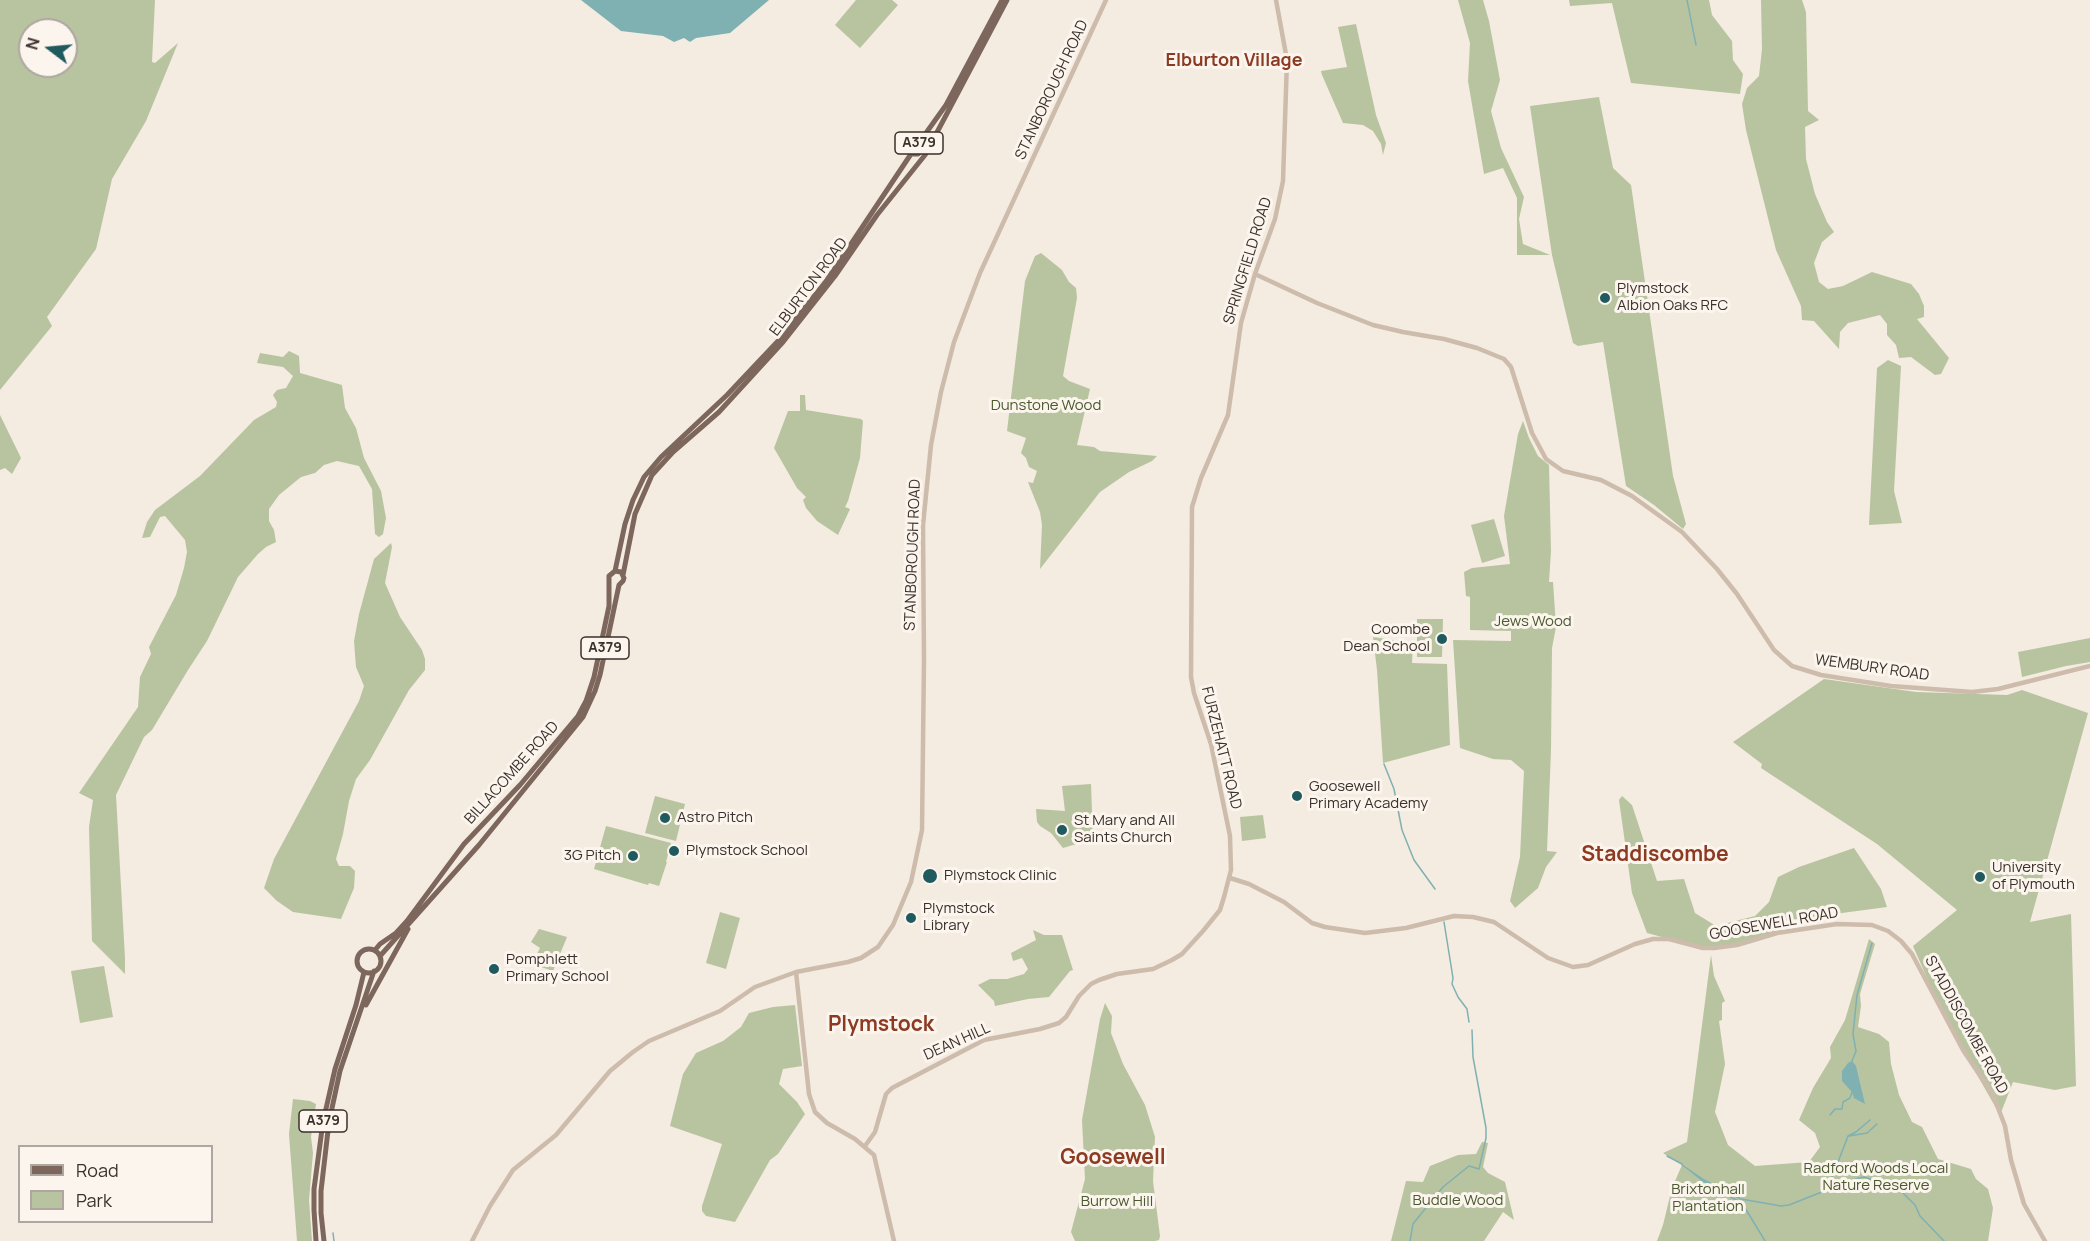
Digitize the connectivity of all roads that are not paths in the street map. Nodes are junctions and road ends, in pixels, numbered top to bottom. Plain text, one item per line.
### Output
1 (1002, 0) edge
2 (1007, 0) edge
3 (1106, 0) edge
4 (1276, 0) edge
5 (934, 136) junction
6 (910, 154) junction
7 (916, 165) junction
8 (897, 175) junction
9 (1255, 274) junction
10 (1235, 363) joint
11 (615, 571) junction
12 (623, 574) junction
13 (610, 582) junction
14 (619, 585) junction
15 (2090, 666) edge
16 (490, 830) junction
17 (464, 844) junction
18 (471, 855) junction
19 (446, 869) junction
20 (1230, 878) junction
21 (422, 910) junction
22 (1888, 931) joint
23 (375, 950) junction
24 (380, 956) junction
25 (374, 971) junction
26 (364, 972) junction
27 (796, 972) junction
28 (1117, 974) joint
29 (358, 1023) junction
30 (865, 1146) junction
31 (316, 1241) edge
32 (324, 1241) edge
33 (472, 1241) edge
34 (894, 1241) edge
35 (2045, 1241) edge

1 - 6 main road, ELBURTON ROAD / A379
2 - 5 main road, ELBURTON ROAD / A379
3 - 27 street, STANBOROUGH ROAD
4 - 9 street, SPRINGFIELD ROAD
5 - 6 main road, A379
5 - 7 main road, ELBURTON ROAD / A379
6 - 8 main road, ELBURTON ROAD / A379
7 - 8 main road, A379
7 - 12 main road, ELBURTON ROAD / A379
8 - 11 main road, ELBURTON ROAD / A379
9 - 10 street, SPRINGFIELD ROAD
9 - 15 street, WEMBURY ROAD
10 - 20 street, FURZEHATT ROAD
11 - 12 main road
11 - 13 main road, A379
12 - 14 main road, A379
13 - 14 main road
13 - 17 main road, BILLACOMBE ROAD / A379
14 - 16 main road, BILLACOMBE ROAD / A379
16 - 17 main road, A379
16 - 18 main road, BILLACOMBE ROAD / A379
17 - 19 main road, BILLACOMBE ROAD / A379
18 - 19 main road, A379
18 - 21 main road, BILLACOMBE ROAD / A379
19 - 23 main road, BILLACOMBE ROAD / A379
20 - 22 street, GOOSEWELL ROAD
20 - 28 street, FURZEHATT ROAD
21 - 24 main road, BILLACOMBE ROAD / A379
21 - 29 main road, BILLACOMBE ROAD
22 - 35 street, STADDISCOMBE ROAD
23 - 24 main road
23 - 26 main road, BILLACOMBE ROAD / A379
24 - 25 main road, BILLACOMBE ROAD / A379
25 - 26 main road
25 - 29 main road, BILLACOMBE ROAD / A379
26 - 31 main road, BILLACOMBE ROAD / A379
27 - 30 street
27 - 33 street, STANBOROUGH ROAD
28 - 30 street, DEAN HILL
29 - 32 main road, BILLACOMBE ROAD / A379
30 - 34 street

